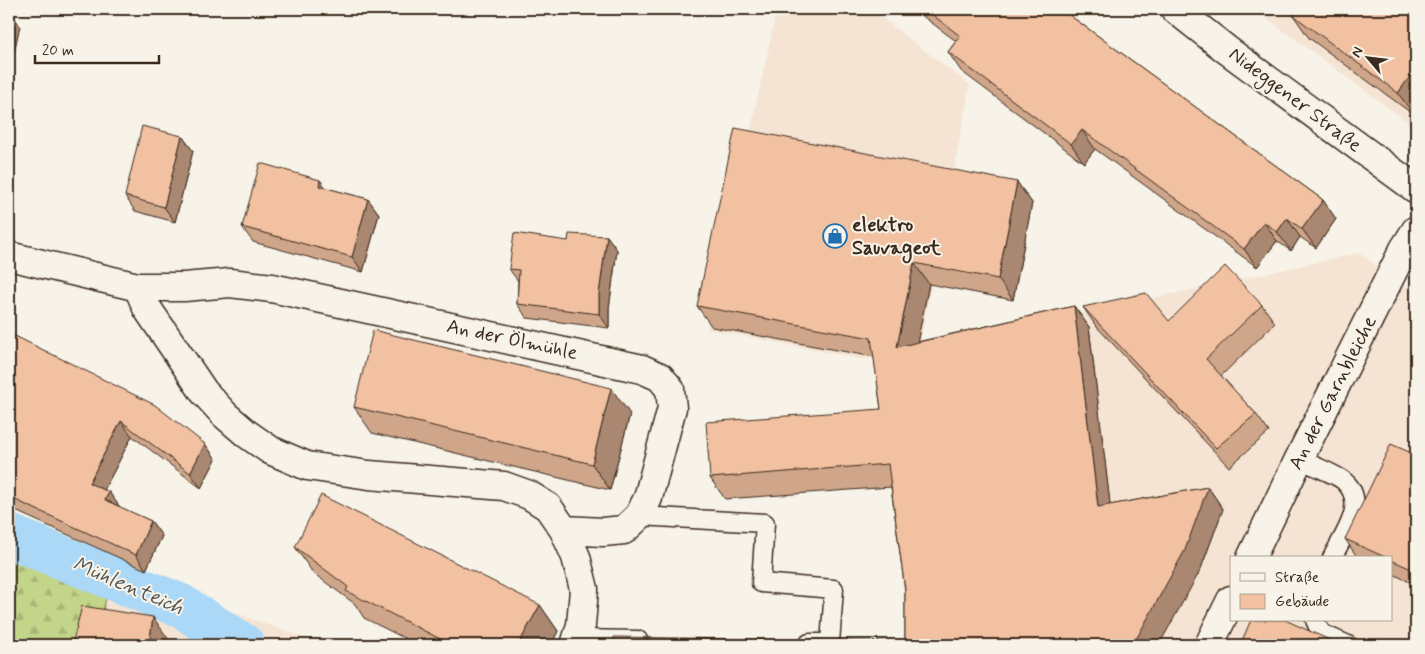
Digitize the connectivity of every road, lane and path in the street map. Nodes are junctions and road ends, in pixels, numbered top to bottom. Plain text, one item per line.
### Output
1 (1175, 9) edge
2 (1416, 189) edge
3 (1416, 230) edge
4 (9, 256) edge
5 (138, 287) junction
6 (1299, 459) junction
7 (638, 516) junction
8 (564, 530) junction
9 (1253, 556) edge
10 (1333, 556) edge
11 (1230, 602) edge
12 (1316, 622) edge
13 (654, 640) edge
14 (575, 642) edge
15 (791, 643) edge
16 (1209, 645) edge
17 (1348, 645) edge

1 - 2 street, Nideggener Straße
3 - 6 street, An der Garnbleiche
4 - 5 street, An der Ölmühle
5 - 7 street, An der Ölmühle
5 - 8 street
6 - 9 street, An der Garnbleiche
6 - 10 lane
7 - 8 street, An der Ölmühle
7 - 15 lane
8 - 14 street
11 - 16 street
12 - 17 lane
13 - 14 lane

